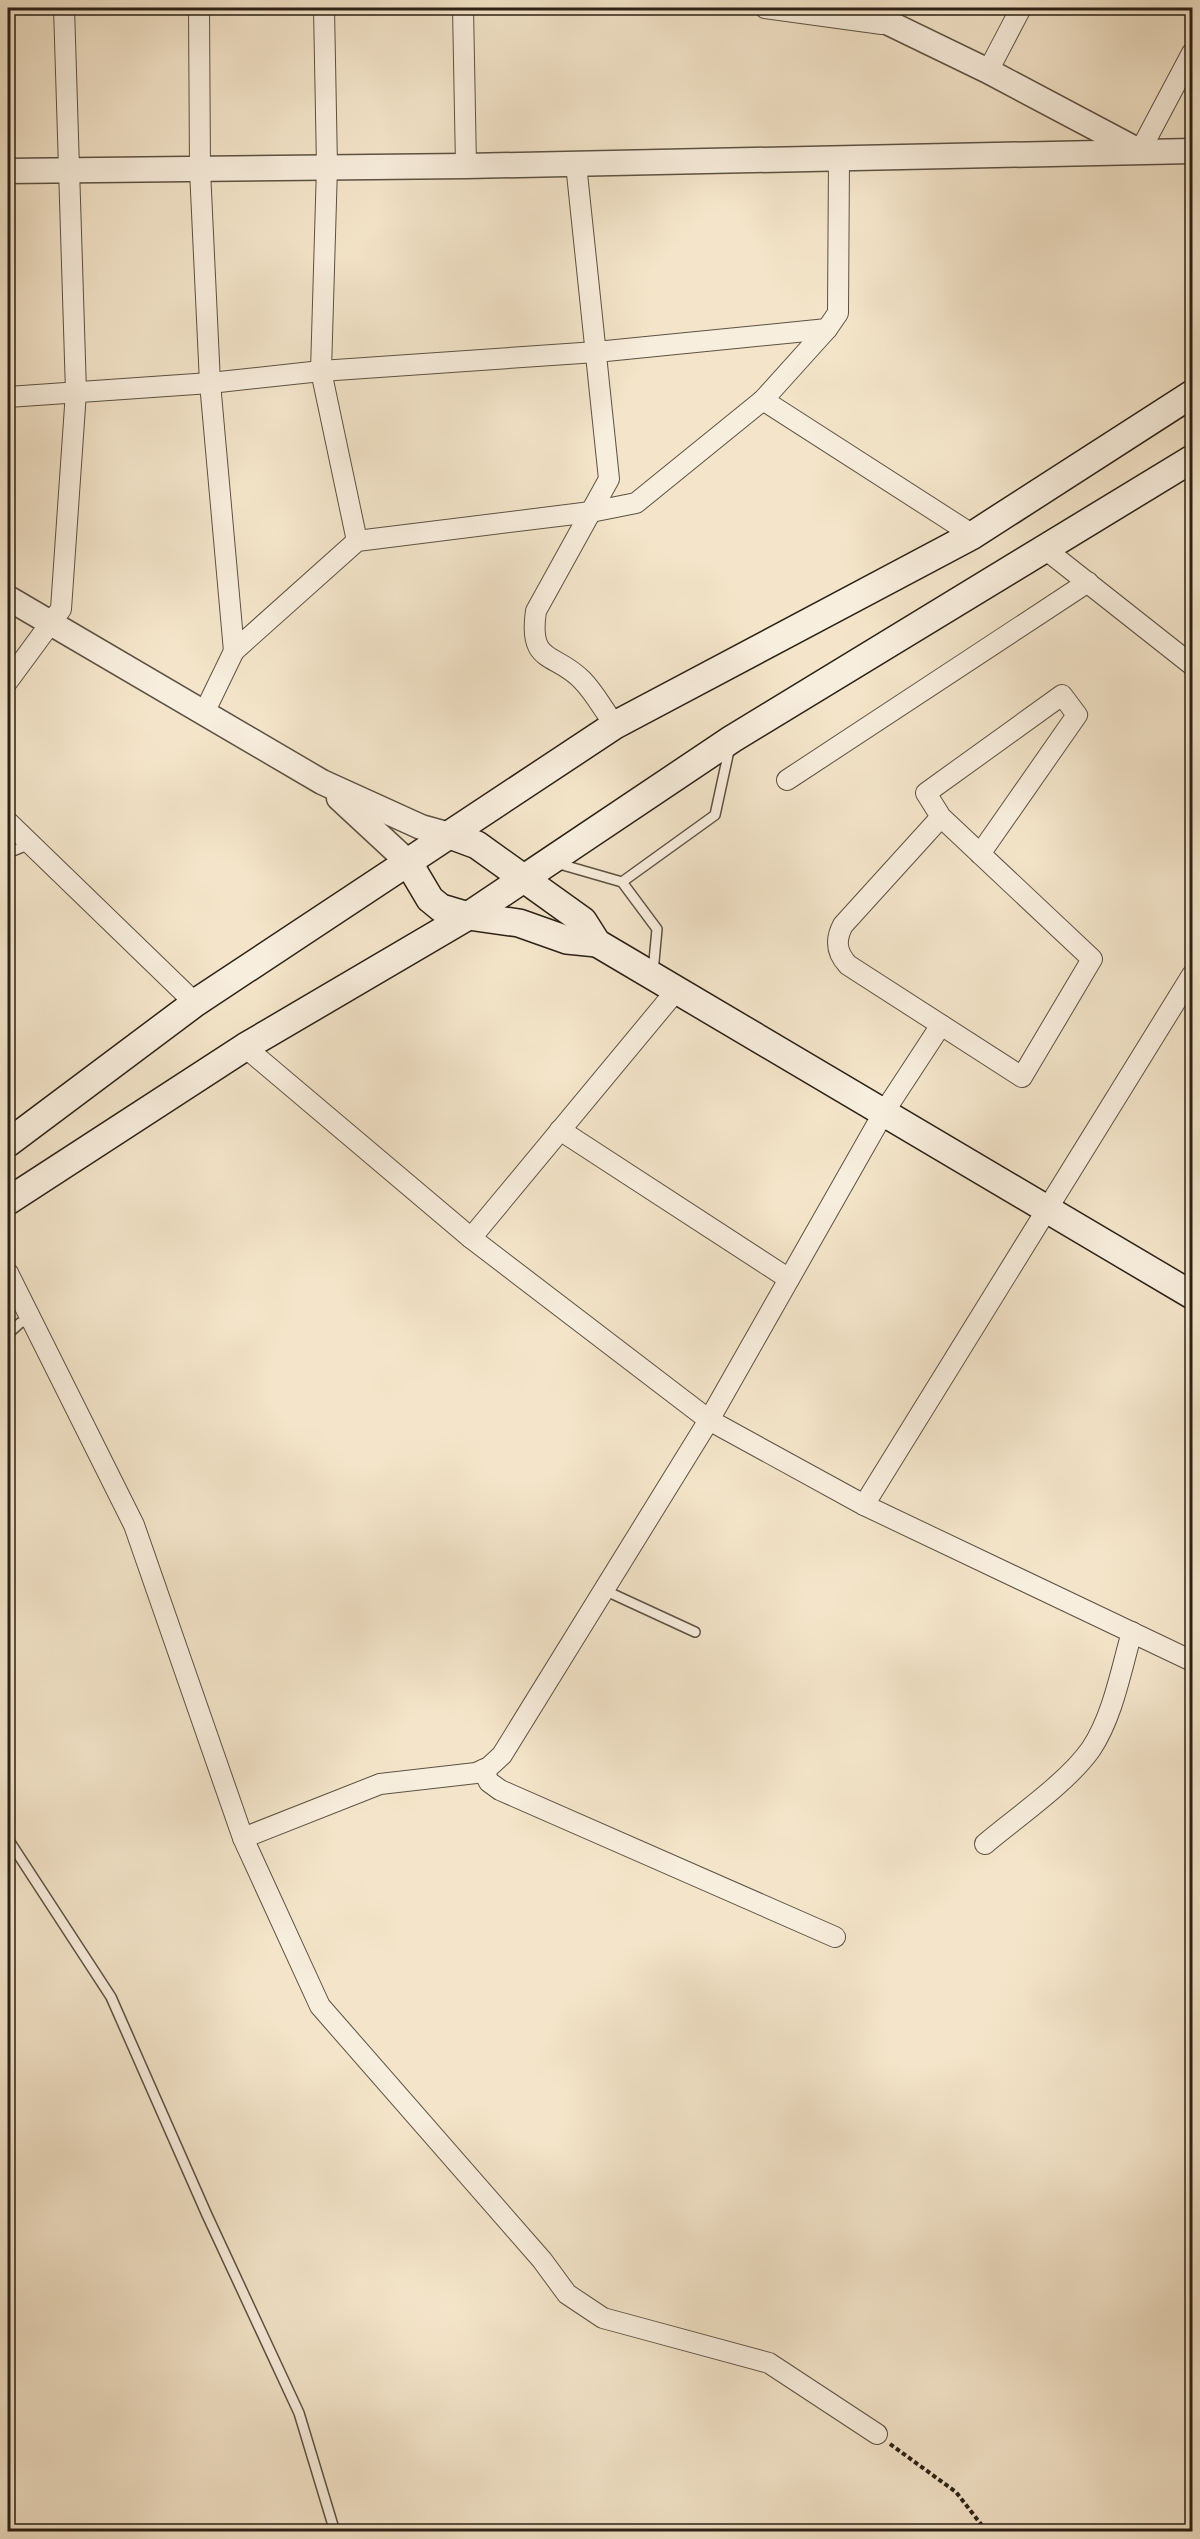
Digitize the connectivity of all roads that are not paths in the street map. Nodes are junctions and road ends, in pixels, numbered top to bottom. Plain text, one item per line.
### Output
1 (64, 8) edge
2 (199, 8) edge
3 (324, 8) edge
4 (462, 8) edge
5 (765, 8) edge
6 (858, 8) edge
7 (1021, 8) edge
8 (890, 25) junction
9 (1192, 54) edge
10 (988, 71) junction
11 (1140, 151) junction
12 (1192, 151) edge
13 (839, 158) junction
14 (576, 164) junction
15 (466, 166) junction
16 (327, 167) junction
17 (200, 170) junction
18 (8, 171) edge
19 (70, 171) junction
20 (827, 329) junction
21 (596, 352) junction
22 (321, 371) junction
23 (210, 383) junction
24 (76, 393) junction
25 (1192, 394) edge
26 (8, 397) edge
27 (763, 400) junction
28 (1192, 459) edge
29 (591, 512) junction
30 (973, 535) junction
31 (357, 541) junction
32 (1045, 549) junction
33 (1088, 582) junction
34 (8, 598) edge
35 (52, 624) junction
36 (234, 651) junction
37 (1192, 666) edge
38 (8, 681) edge
39 (204, 713) junction
40 (615, 725) junction
41 (732, 739) junction
42 (787, 780) dead end
43 (322, 782) junction
44 (941, 817) junction
45 (8, 822) edge
46 (450, 835) junction
47 (30, 844) junction
48 (8, 854) edge
49 (980, 854) junction
50 (408, 862) junction
51 (551, 862) junction
52 (523, 880) junction
53 (622, 882) junction
54 (468, 916) junction
55 (597, 943) junction
56 (1192, 975) edge
57 (664, 985) junction
58 (195, 1003) junction
59 (941, 1025) junction
60 (245, 1047) junction
61 (884, 1112) junction
62 (560, 1130) junction
63 (8, 1143) edge
64 (8, 1201) edge
65 (1046, 1210) junction
66 (471, 1238) junction
67 (8, 1273) edge
68 (789, 1279) junction
69 (1192, 1295) edge
70 (31, 1320) junction
71 (9, 1331) edge
72 (709, 1420) junction
73 (864, 1505) junction
74 (604, 1590) junction
75 (694, 1632) dead end
76 (1132, 1632) junction
77 (1192, 1661) edge
78 (483, 1770) junction
79 (243, 1838) junction
80 (8, 1839) edge
81 (985, 1844) dead end
82 (835, 1937) dead end
83 (877, 2434) road end
84 (335, 2532) edge

1 - 19 street
2 - 17 street
3 - 16 street
4 - 15 street
5 - 8 street
6 - 8 street
7 - 10 street
8 - 10 street
9 - 11 street
10 - 11 street
11 - 12 street
11 - 13 street
13 - 14 street
13 - 20 street
14 - 15 street
14 - 21 street
15 - 16 street
16 - 17 street
16 - 22 street
17 - 19 street
17 - 23 street
18 - 19 street
19 - 24 street
20 - 21 street
20 - 27 street
21 - 22 street
21 - 29 street
22 - 23 street
22 - 31 street
23 - 24 street
23 - 36 street
24 - 26 street
24 - 35 street
25 - 30 main road
27 - 29 street
27 - 30 street
28 - 32 main road
29 - 31 street
29 - 40 street
30 - 40 main road
31 - 36 street
32 - 33 street
32 - 41 main road
33 - 37 street
33 - 42 street
34 - 35 street
35 - 38 street
35 - 39 street
36 - 39 street
39 - 43 street
40 - 46 main road
41 - 51 main road
41 - 53 lane
43 - 46 street
43 - 50 street
44 - 49 street
44 - 49 street
44 - 59 street
45 - 47 street
46 - 50 main road
46 - 52 main road
47 - 48 lane
47 - 58 street
49 - 59 street
50 - 54 main road
50 - 58 main road
51 - 52 main road
51 - 53 lane
52 - 54 main road
52 - 55 main road
53 - 57 lane
54 - 55 main road
54 - 60 main road
55 - 57 main road
56 - 65 street
57 - 61 main road
57 - 62 street
58 - 63 main road
59 - 61 street
60 - 64 main road
60 - 66 street
61 - 65 main road
61 - 68 street
62 - 66 street
62 - 68 street
65 - 69 main road
65 - 73 street
66 - 72 street
67 - 70 street
68 - 72 street
70 - 71 lane
70 - 79 street
72 - 73 street
72 - 74 street
73 - 76 street
74 - 75 lane
74 - 78 street
76 - 77 street
76 - 81 street
78 - 79 street
78 - 82 street
79 - 83 street
80 - 84 lane

